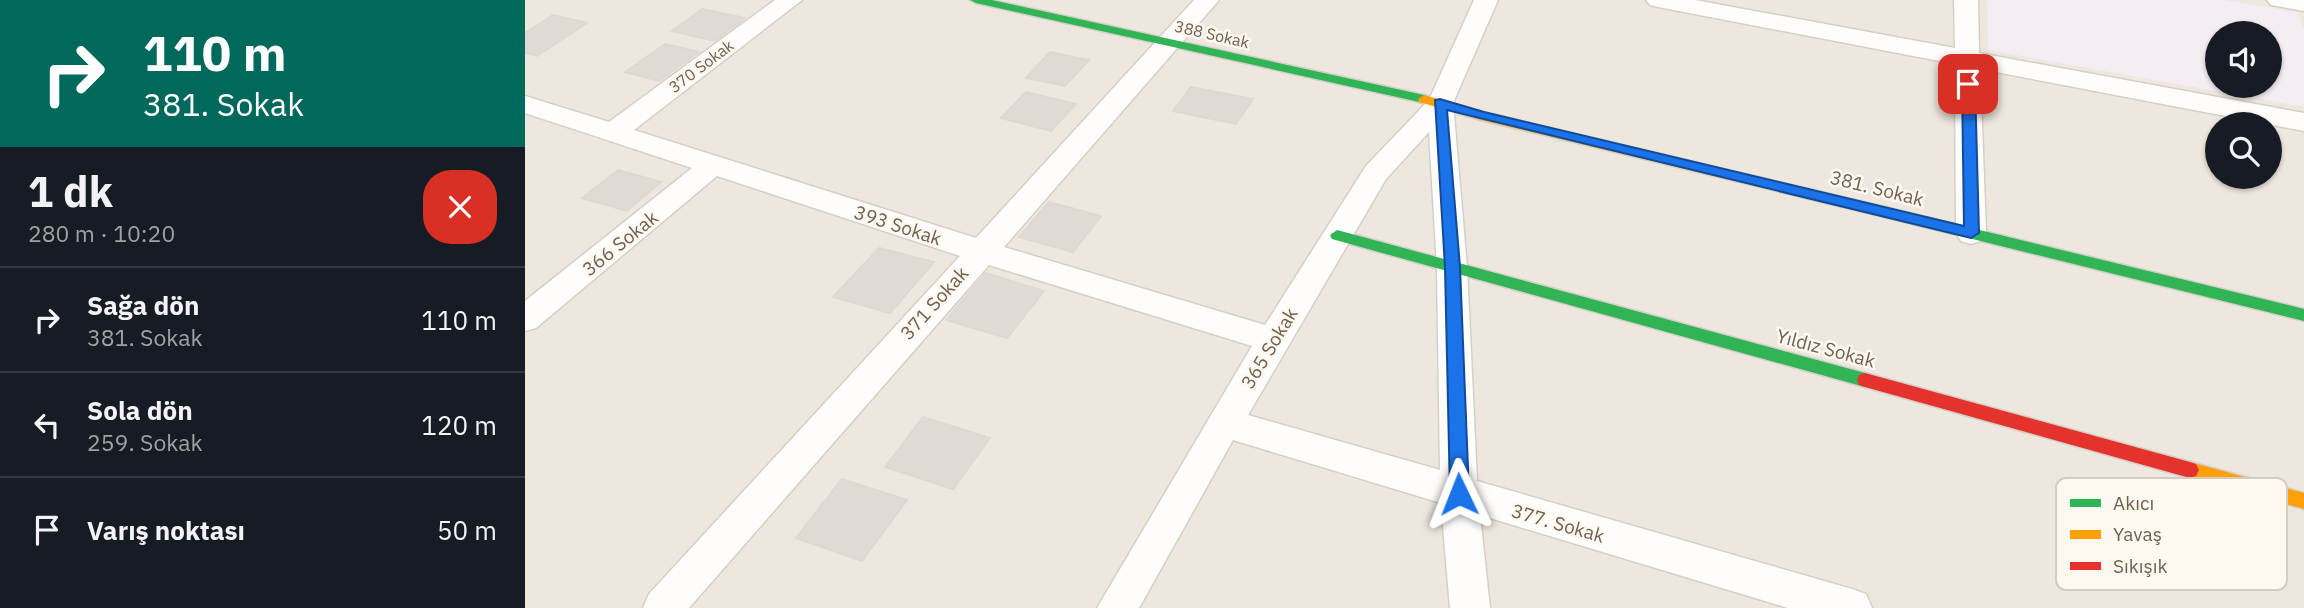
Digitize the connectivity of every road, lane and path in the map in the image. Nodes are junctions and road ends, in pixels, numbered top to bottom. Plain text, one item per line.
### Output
1 (790, 0) edge
2 (976, 0) edge
3 (1207, 0) edge
4 (1486, 0) edge
5 (1658, 0) edge
6 (1966, 0) edge
7 (2279, 0) edge
8 (2304, 4) edge
9 (1171, 43) junction
10 (1968, 59) junction
11 (1440, 103) junction
12 (525, 104) edge
13 (2304, 122) edge
14 (613, 132) junction
15 (713, 165) junction
16 (1971, 233) junction
17 (1338, 235) junction
18 (980, 251) junction
19 (1453, 267) junction
20 (2304, 315) edge
21 (525, 319) edge
22 (1273, 340) junction
23 (1225, 423) junction
24 (2220, 478) edge
25 (1459, 494) junction
26 (2287, 496) edge
27 (2304, 501) edge
28 (663, 608) edge
29 (1117, 608) edge
30 (1470, 608) edge
31 (1852, 608) edge

1 - 14 street, 370 Sokak
2 - 9 street, 388 Sokak
3 - 9 street, 371 Sokak
4 - 11 street
5 - 10 street
6 - 10 street
7 - 8 street
9 - 11 street, 388 Sokak
9 - 18 street, 371 Sokak
10 - 13 street
10 - 16 street
11 - 16 street, 381. Sokak
11 - 17 street, 365 Sokak
11 - 19 street
12 - 14 street, 393 Sokak
14 - 15 street, 393 Sokak
15 - 18 street, 393 Sokak
15 - 21 street, 366 Sokak
16 - 20 street, 381. Sokak
17 - 19 street, Yıldız Sokak
17 - 22 street, 365 Sokak
18 - 22 street, 393 Sokak
18 - 28 street, 371 Sokak
19 - 24 street, Yıldız Sokak
19 - 25 street
22 - 23 street, 365 Sokak
23 - 25 street, 377. Sokak
23 - 29 street, 365 Sokak
25 - 30 street
25 - 31 street, 377. Sokak
26 - 27 street, Yıldız Sokak

